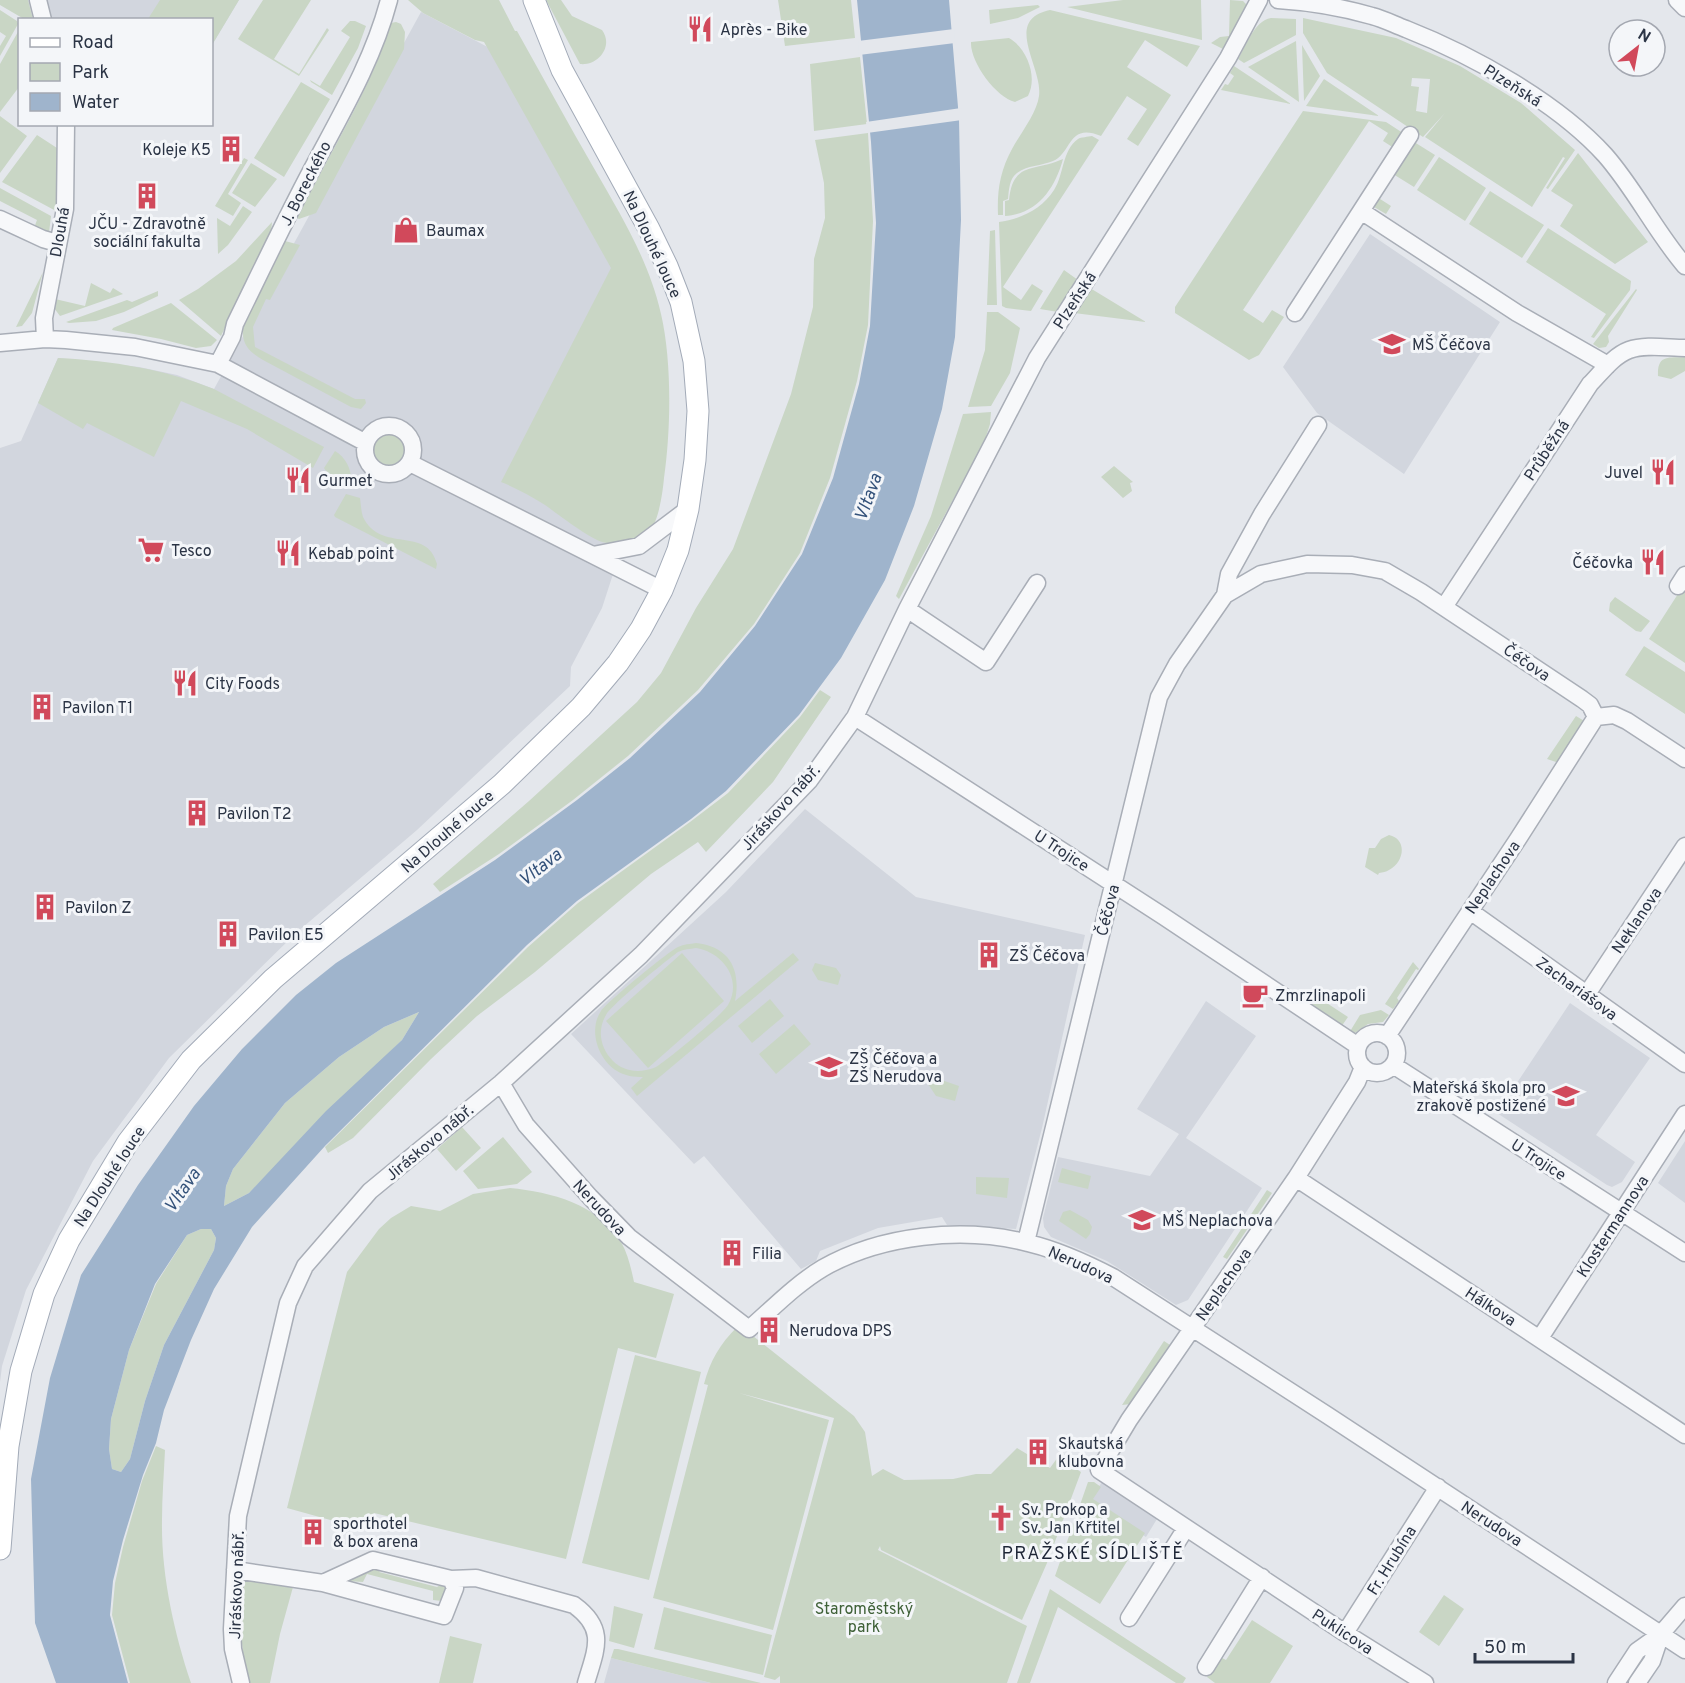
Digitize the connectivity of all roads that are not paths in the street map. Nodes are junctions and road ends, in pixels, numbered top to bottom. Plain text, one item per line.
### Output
1 (38, 0) edge
2 (389, 0) edge
3 (518, 0) edge
4 (534, 0) edge
5 (1259, 0) edge
6 (1278, 0) edge
7 (1677, 0) edge
8 (1685, 8) edge
9 (42, 18) edge
10 (562, 70) junction
11 (66, 126) edge
12 (1410, 135) dead end
13 (1361, 210) junction
14 (0, 219) edge
15 (57, 243) junction
16 (1685, 266) edge
17 (1294, 313) dead end
18 (45, 339) junction
19 (0, 343) edge
20 (1685, 348) edge
21 (219, 364) junction
22 (1608, 365) junction
23 (1318, 425) dead end
24 (366, 443) junction
25 (410, 463) junction
26 (688, 509) junction
27 (593, 555) junction
28 (1037, 583) dead end
29 (662, 590) junction
30 (1225, 595) junction
31 (1444, 607) junction
32 (906, 609) junction
33 (855, 717) junction
34 (1596, 717) junction
35 (1683, 752) edge
36 (1685, 846) edge
37 (1114, 884) junction
38 (1470, 911) junction
39 (1587, 994) junction
40 (1387, 1036) junction
41 (1358, 1046) junction
42 (1685, 1064) edge
43 (1394, 1065) junction
44 (1363, 1067) junction
45 (501, 1083) junction
46 (1685, 1114) edge
47 (1296, 1178) junction
48 (1622, 1212) junction
49 (1026, 1242) junction
50 (1685, 1253) edge
51 (1192, 1327) junction
52 (1540, 1338) junction
53 (1685, 1435) edge
54 (1099, 1470) joint
55 (1437, 1487) junction
56 (1186, 1528) junction
57 (0, 1549) edge
58 (235, 1570) junction
59 (1262, 1577) junction
60 (451, 1579) junction
61 (323, 1583) junction
62 (1685, 1606) edge
63 (1129, 1618) dead end
64 (1345, 1633) junction
65 (1661, 1634) junction
66 (1685, 1650) edge
67 (1206, 1667) dead end
68 (241, 1683) edge
69 (586, 1683) edge
70 (1425, 1683) edge
71 (1616, 1683) edge
72 (1637, 1683) edge

1 - 9 street
2 - 21 street, J. Boreckého
3 - 10 main road
4 - 10 main road
5 - 32 street, Plzeňská
6 - 16 street, Plzeňská
7 - 8 street
10 - 26 main road, Na Dlouhé louce
11 - 15 street, Dlouhá
12 - 13 street
13 - 17 street
13 - 22 street
14 - 15 street
15 - 18 street, Dlouhá
18 - 19 street
18 - 21 street
20 - 22 street, Průběžná
21 - 24 street
22 - 31 street, Průběžná
23 - 30 street, Čéčova
24 - 25 street
24 - 25 street
25 - 27 street
26 - 27 street
26 - 29 main road, Na Dlouhé louce
27 - 29 street
28 - 32 street
29 - 57 main road, Na Dlouhé louce
30 - 31 street, Čéčova
30 - 37 street, Čéčova
31 - 34 street, Čéčova
32 - 33 street, Plzeňská
33 - 37 street, U Trojice
33 - 45 street, Jiráskovo nábř.
34 - 35 street
34 - 38 street, Neplachova
36 - 39 street, Neklanova
37 - 41 street, U Trojice
37 - 49 street, Čéčova
38 - 39 street, Zachariášova
38 - 40 street, Neplachova
39 - 42 street, Zachariášova
40 - 41 street
40 - 43 street
41 - 44 street
43 - 44 street
43 - 48 street, U Trojice
44 - 47 street, Neplachova
45 - 49 street, Nerudova
45 - 58 street, Jiráskovo nábř.
46 - 48 street, Klostermannova
47 - 51 street, Neplachova
47 - 52 street, Hálkova
48 - 50 street, U Trojice
48 - 52 street, Klostermannova
49 - 51 street, Nerudova
51 - 54 street, Neplachova
51 - 55 street, Nerudova
52 - 53 street, Hálkova
54 - 56 street, Puklicova
55 - 64 street, Fr. Hrubína
55 - 65 street, Nerudova
56 - 59 street, Puklicova
56 - 63 street
58 - 61 street
58 - 68 street, Jiráskovo nábř.
59 - 64 street, Puklicova
59 - 67 street
60 - 61 street
60 - 61 street
60 - 69 street
62 - 65 street
64 - 70 street, Puklicova
65 - 66 street, Nerudova
65 - 71 street
65 - 72 street

